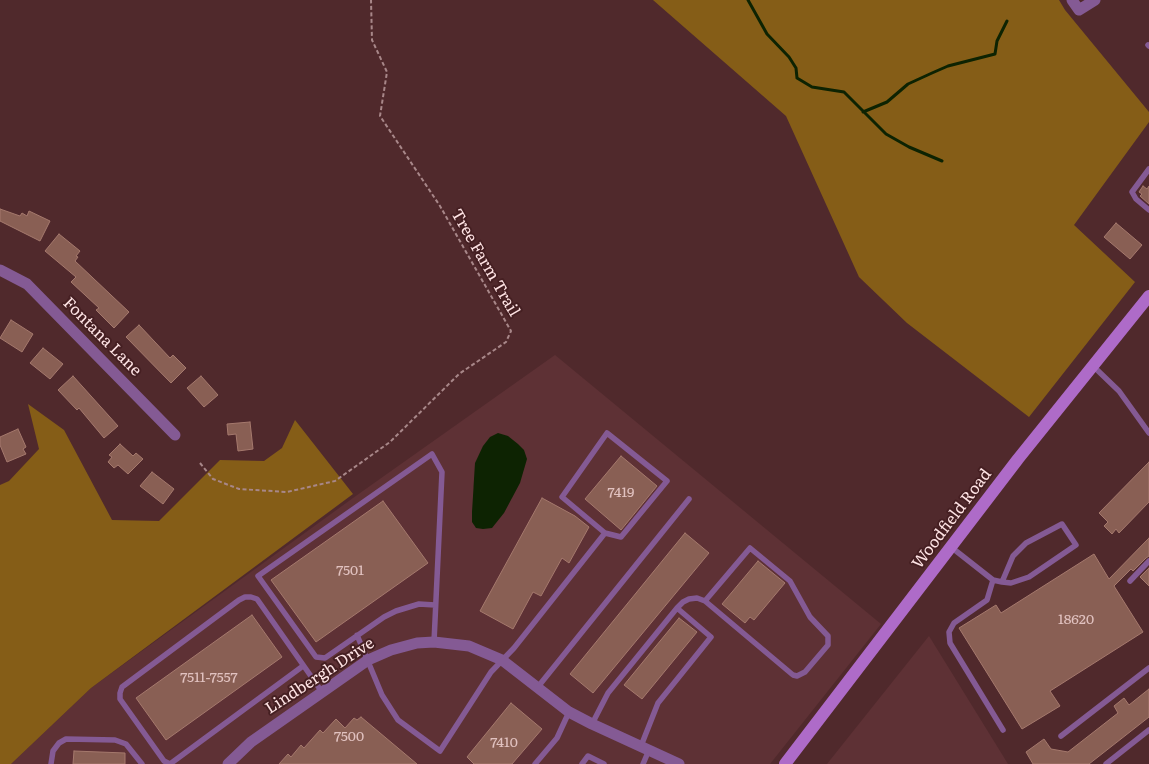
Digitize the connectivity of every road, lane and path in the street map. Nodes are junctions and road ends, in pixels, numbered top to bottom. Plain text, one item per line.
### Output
1 (371, 0) edge
2 (1072, 0) edge
3 (1095, 0) edge
4 (1149, 169) edge
5 (1149, 210) edge
6 (0, 270) edge
7 (1149, 296) edge
8 (1092, 366) junction
9 (1149, 433) edge
10 (175, 435) dead end
11 (200, 463) dead end
12 (689, 499) dead end
13 (605, 533) junction
14 (951, 547) junction
15 (1149, 561) edge
16 (993, 580) junction
17 (1130, 581) dead end
18 (1002, 582) junction
19 (705, 602) junction
20 (435, 605) junction
21 (677, 608) junction
22 (357, 635) junction
23 (434, 642) junction
24 (368, 660) junction
25 (502, 660) junction
26 (303, 666) junction
27 (1149, 668) edge
28 (537, 688) junction
29 (322, 692) junction
30 (569, 712) junction
31 (592, 724) junction
32 (1003, 730) dead end
33 (1149, 730) edge
34 (1061, 736) dead end
35 (645, 748) junction
36 (51, 764) edge
37 (142, 764) edge
38 (228, 764) edge
39 (535, 764) edge
40 (582, 764) edge
41 (604, 764) edge
42 (643, 764) edge
43 (679, 764) edge
44 (784, 764) edge
45 (1106, 764) edge

1 - 11 path, Tree Farm Trail
2 - 3 street
4 - 5 lane
6 - 10 street, Fontana Lane
7 - 8 main road, Woodfield Road
8 - 9 lane
8 - 14 main road, Woodfield Road
12 - 28 lane
13 - 13 lane
13 - 25 lane
14 - 16 lane
14 - 44 main road, Woodfield Road
15 - 17 lane
16 - 18 lane
16 - 32 lane
18 - 18 lane
19 - 19 lane
19 - 21 lane
20 - 22 lane
20 - 22 lane
20 - 23 lane
21 - 31 lane
21 - 35 lane
22 - 24 lane
23 - 24 street, Lindbergh Drive
23 - 25 street, Lindbergh Drive
24 - 25 lane
24 - 29 street, Lindbergh Drive
25 - 28 street, Lindbergh Drive
26 - 26 lane
26 - 29 lane
27 - 34 lane
28 - 30 street, Lindbergh Drive
29 - 38 street, Lindbergh Drive
30 - 31 street, Lindbergh Drive
30 - 39 lane
31 - 35 street, Lindbergh Drive
33 - 45 lane
35 - 42 lane
35 - 43 street, Lindbergh Drive
36 - 37 lane
40 - 41 lane

